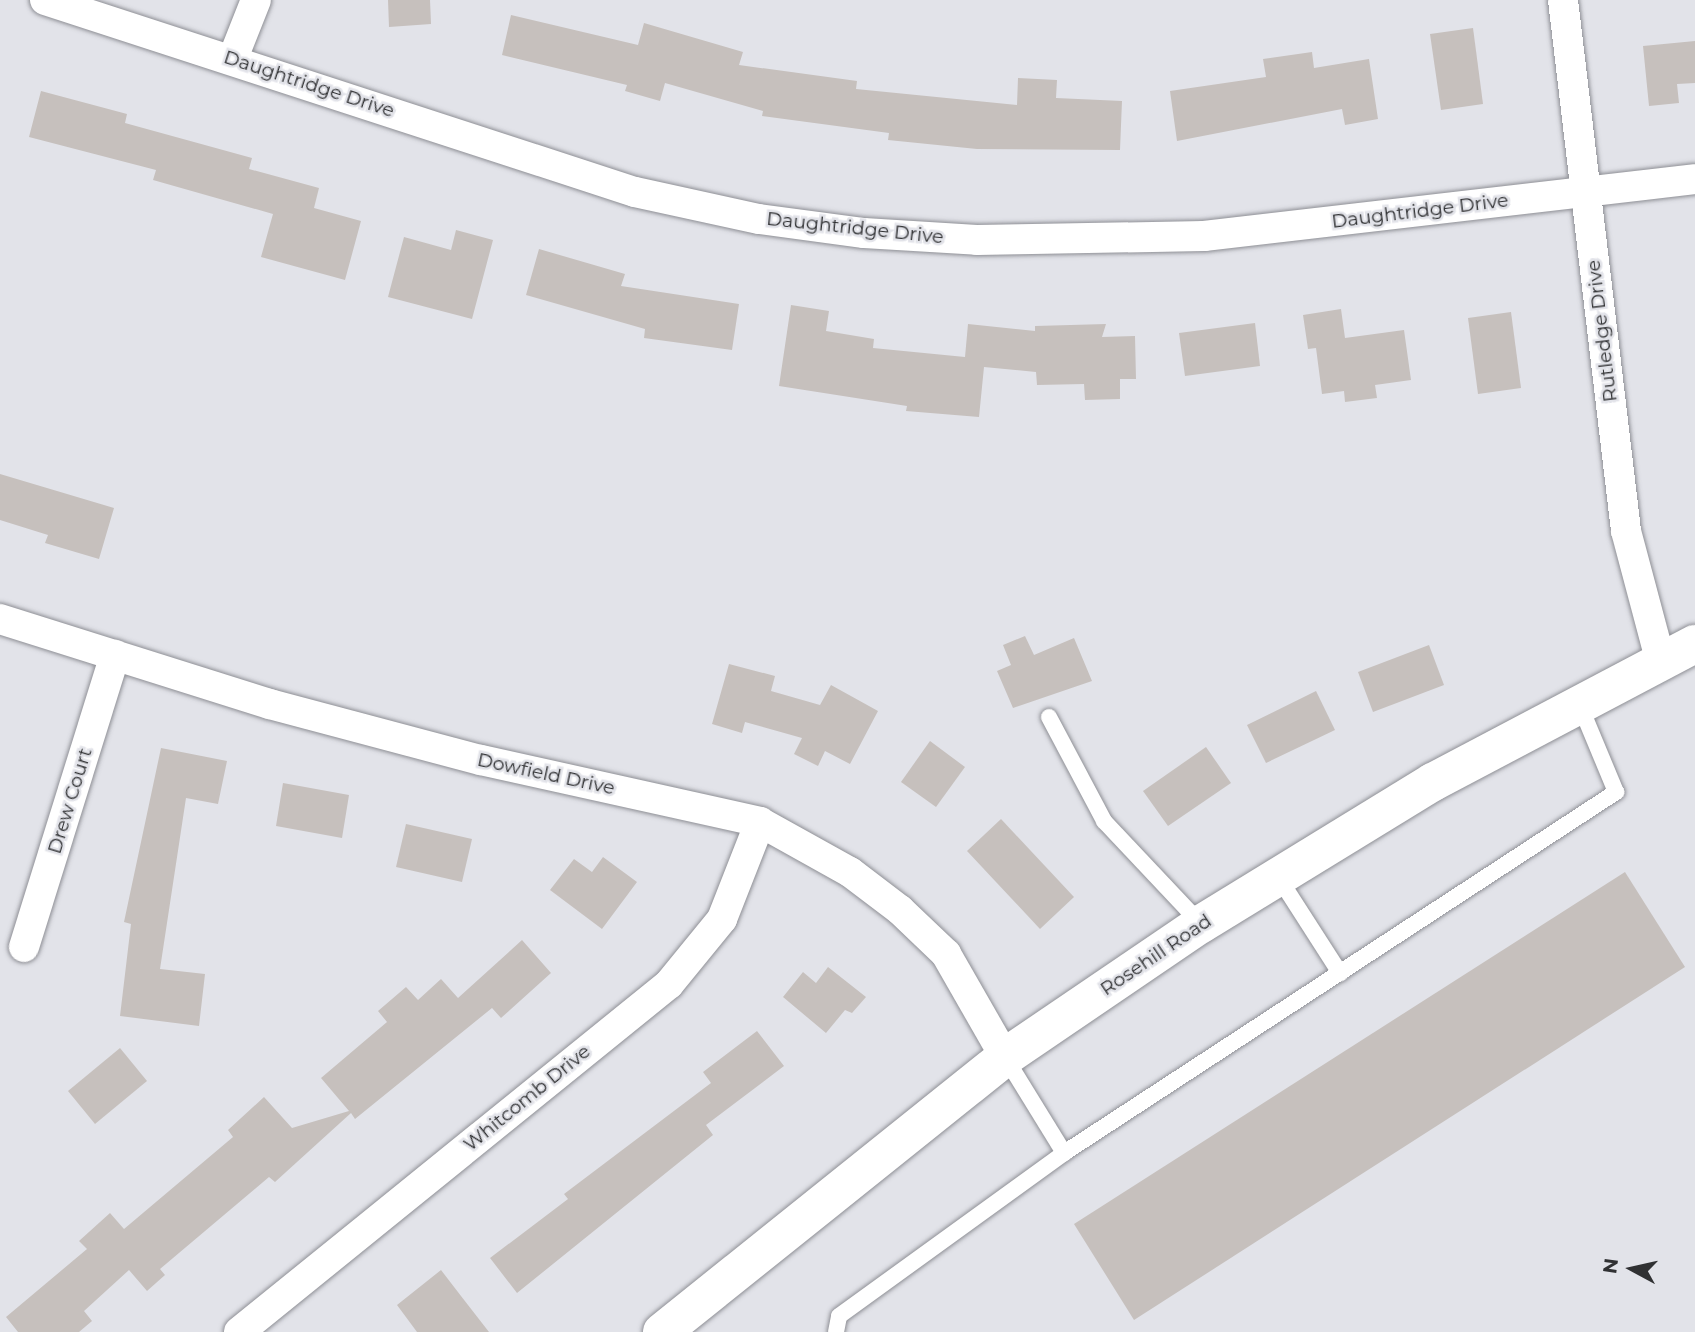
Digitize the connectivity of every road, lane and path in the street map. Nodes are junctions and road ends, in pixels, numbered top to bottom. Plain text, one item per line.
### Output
1 (46, 0) edge
2 (256, 0) edge
3 (1563, 0) edge
4 (233, 58) junction
5 (1695, 179) edge
6 (1585, 192) junction
7 (0, 619) edge
8 (1695, 644) edge
9 (115, 655) junction
10 (1660, 659) junction
11 (1578, 701) junction
12 (1049, 717) dead end
13 (760, 822) junction
14 (1277, 875) junction
15 (1201, 924) junction
16 (24, 947) dead end
17 (1340, 973) junction
18 (1005, 1057) junction
19 (1064, 1153) junction
20 (239, 1332) edge
21 (662, 1332) edge
22 (836, 1332) edge

1 - 4 street, Daughtridge Drive
2 - 4 street
3 - 6 street, Rutledge Drive
4 - 6 street, Daughtridge Drive
5 - 6 street, Daughtridge Drive
6 - 10 street, Rutledge Drive
7 - 9 street, Dowfield Drive
8 - 10 main road, Rosehill Road
9 - 13 street, Dowfield Drive
9 - 16 street, Drew Court
10 - 11 main road, Rosehill Road
11 - 14 main road, Rosehill Road
11 - 17 lane
12 - 15 lane
13 - 18 street, Dowfield Drive
13 - 20 street, Whitcomb Drive
14 - 15 main road, Rosehill Road
14 - 17 lane
15 - 18 main road, Rosehill Road
17 - 19 lane
18 - 19 lane
18 - 21 main road, Rosehill Road
19 - 22 lane

